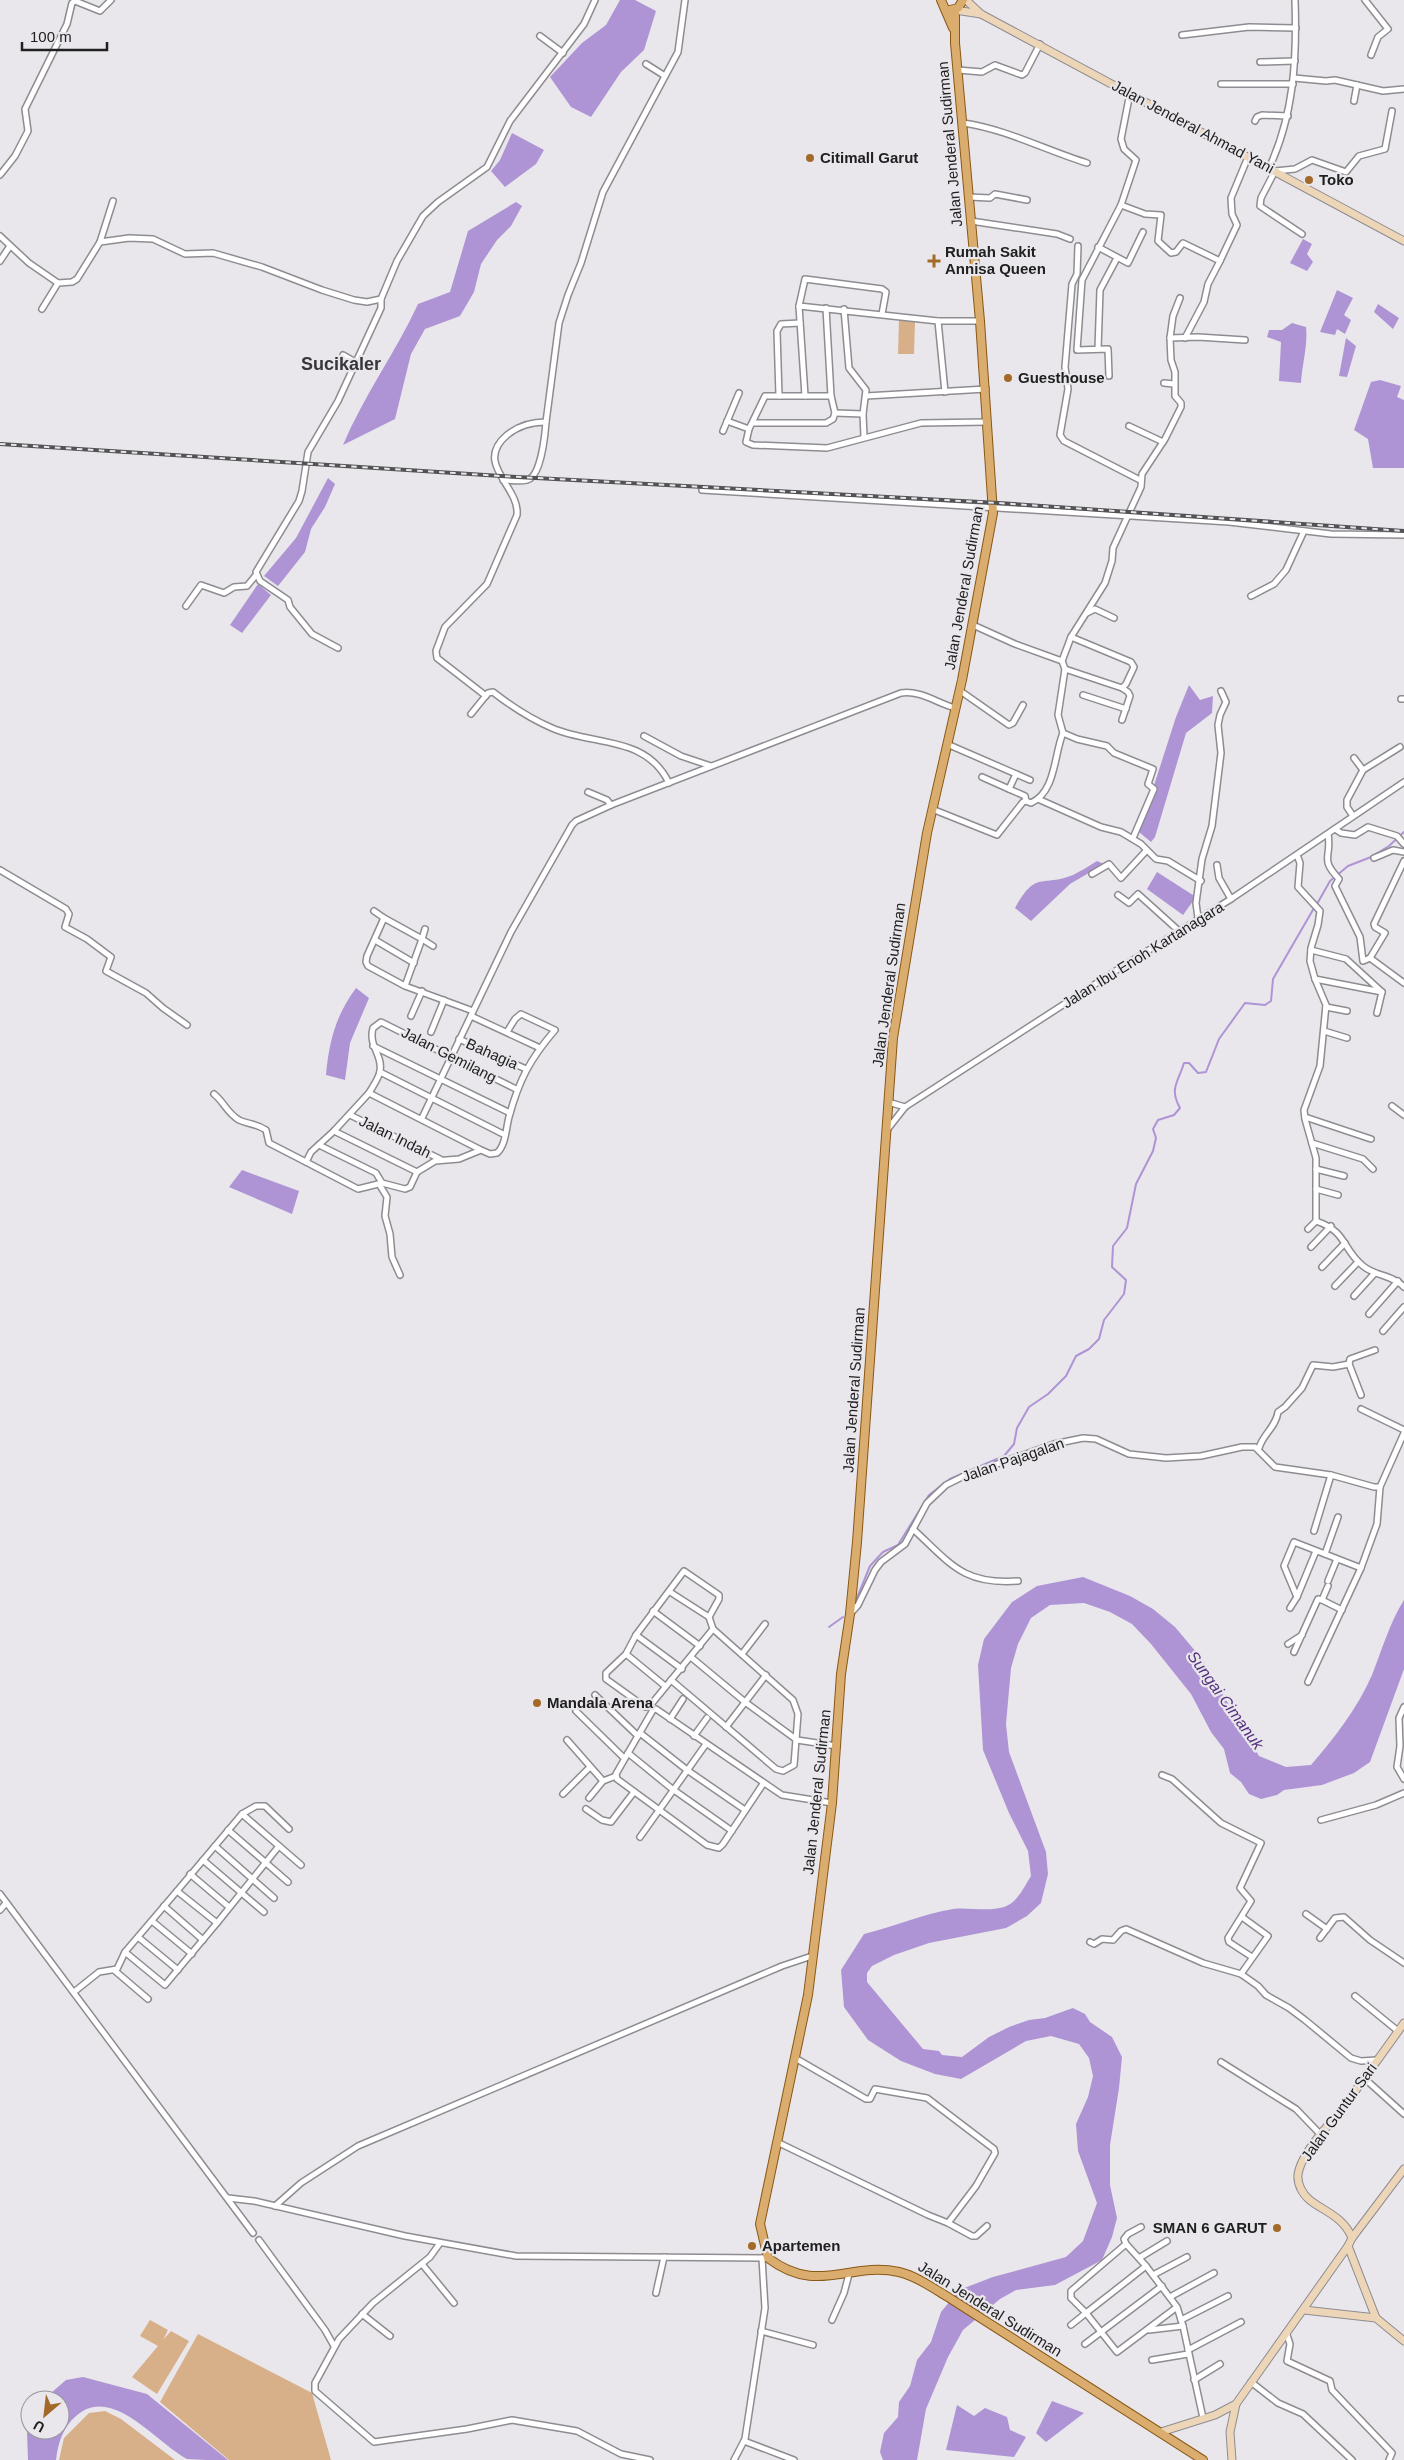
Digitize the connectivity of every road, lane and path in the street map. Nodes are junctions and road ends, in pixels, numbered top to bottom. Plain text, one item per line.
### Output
1 (111, 0) edge
2 (595, 0) edge
3 (685, 0) edge
4 (965, 0) edge
5 (1295, 0) edge
6 (1365, 0) edge
7 (73, 1) edge
8 (942, 2) edge
9 (955, 10) junction
10 (981, 14) junction
11 (1296, 28) junction
12 (954, 33) junction
13 (1182, 34) dead end
14 (540, 36) dead end
15 (1040, 44) junction
16 (563, 53) junction
17 (1371, 55) dead end
18 (1295, 61) junction
19 (1260, 62) dead end
20 (646, 64) dead end
21 (958, 70) junction
22 (665, 76) junction
23 (1293, 81) junction
24 (1221, 84) dead end
25 (1357, 85) junction
26 (1404, 89) edge
27 (1130, 93) junction
28 (1354, 102) dead end
29 (1392, 110) dead end
30 (1288, 116) junction
31 (1255, 121) dead end
32 (963, 123) junction
33 (1248, 157) junction
34 (1087, 163) dead end
35 (1272, 170) junction
36 (0, 175) edge
37 (969, 197) junction
38 (1027, 200) dead end
39 (113, 201) dead end
40 (1121, 205) junction
41 (971, 222) junction
42 (1143, 232) dead end
43 (1302, 234) dead end
44 (0, 236) edge
45 (1070, 239) dead end
46 (1404, 241) edge
47 (100, 242) junction
48 (10, 246) junction
49 (1078, 246) dead end
50 (1098, 247) junction
51 (1117, 258) junction
52 (0, 261) edge
53 (1220, 261) junction
54 (58, 283) junction
55 (1180, 298) dead end
56 (381, 299) junction
57 (799, 306) junction
58 (826, 308) junction
59 (42, 309) dead end
60 (844, 310) junction
61 (882, 314) junction
62 (938, 321) junction
63 (980, 321) junction
64 (800, 323) junction
65 (1170, 338) junction
66 (1185, 338) junction
67 (1245, 340) dead end
68 (1098, 349) junction
69 (343, 355) dead end
70 (355, 362) junction
71 (1109, 376) dead end
72 (1164, 383) dead end
73 (1174, 384) junction
74 (986, 389) junction
75 (739, 392) dead end
76 (945, 392) junction
77 (779, 396) junction
78 (805, 396) junction
79 (831, 396) junction
80 (866, 396) junction
81 (835, 413) junction
82 (863, 414) junction
83 (727, 421) junction
84 (546, 422) junction
85 (987, 422) junction
86 (753, 423) junction
87 (1129, 426) dead end
88 (749, 429) junction
89 (723, 431) dead end
90 (864, 437) junction
91 (1163, 442) junction
92 (504, 480) junction
93 (1140, 480) junction
94 (702, 490) dead end
95 (993, 508) junction
96 (1128, 516) junction
97 (1304, 531) junction
98 (1404, 535) edge
99 (256, 575) junction
100 (1251, 596) dead end
101 (186, 606) dead end
102 (1087, 612) junction
103 (1114, 618) dead end
104 (973, 625) junction
105 (1071, 637) junction
106 (338, 648) dead end
107 (1062, 661) junction
108 (1065, 669) junction
109 (1122, 688) junction
110 (959, 690) junction
111 (1221, 691) dead end
112 (1083, 694) dead end
113 (486, 696) junction
114 (1023, 705) dead end
115 (954, 708) junction
116 (1126, 709) junction
117 (471, 714) dead end
118 (1122, 720) dead end
119 (1063, 733) junction
120 (644, 736) dead end
121 (947, 744) junction
122 (1400, 747) dead end
123 (1354, 758) dead end
124 (712, 766) junction
125 (1363, 770) junction
126 (1016, 774) junction
127 (982, 777) dead end
128 (1030, 780) dead end
129 (1404, 782) edge
130 (669, 783) junction
131 (1009, 789) junction
132 (588, 792) dead end
133 (1026, 800) junction
134 (1038, 800) junction
135 (611, 805) junction
136 (932, 809) junction
137 (1353, 816) junction
138 (1335, 829) junction
139 (1328, 834) junction
140 (1133, 838) junction
141 (1403, 842) edge
142 (1146, 851) junction
143 (1404, 852) edge
144 (1297, 855) junction
145 (1374, 858) dead end
146 (1404, 861) edge
147 (1217, 864) dead end
148 (0, 870) edge
149 (1092, 874) dead end
150 (1201, 881) junction
151 (1118, 895) dead end
152 (1231, 900) junction
153 (374, 911) dead end
154 (384, 918) junction
155 (1198, 918) junction
156 (425, 929) dead end
157 (1179, 931) junction
158 (422, 939) junction
159 (375, 940) junction
160 (433, 946) dead end
161 (1311, 950) junction
162 (1370, 958) junction
163 (414, 963) junction
164 (1315, 979) junction
165 (1403, 980) edge
166 (404, 986) junction
167 (422, 991) junction
168 (1382, 992) junction
169 (444, 1000) junction
170 (1326, 1007) junction
171 (1347, 1011) dead end
172 (472, 1013) junction
173 (1377, 1013) dead end
174 (411, 1016) dead end
175 (187, 1025) dead end
176 (1324, 1031) junction
177 (431, 1032) dead end
178 (507, 1032) junction
179 (1347, 1038) dead end
180 (459, 1039) junction
181 (373, 1046) junction
182 (540, 1048) junction
183 (450, 1057) junction
184 (526, 1069) junction
185 (380, 1072) junction
186 (440, 1079) junction
187 (516, 1089) junction
188 (369, 1093) junction
189 (214, 1094) dead end
190 (431, 1099) junction
191 (888, 1102) junction
192 (1392, 1106) dead end
193 (906, 1107) junction
194 (510, 1113) junction
195 (350, 1115) junction
196 (1404, 1115) edge
197 (1304, 1117) junction
198 (422, 1118) junction
199 (334, 1132) junction
200 (885, 1132) junction
201 (505, 1134) junction
202 (1371, 1139) dead end
203 (1312, 1142) junction
204 (319, 1145) junction
205 (481, 1150) junction
206 (440, 1159) junction
207 (306, 1162) junction
208 (1316, 1169) junction
209 (1373, 1169) dead end
210 (417, 1172) junction
211 (1344, 1176) dead end
212 (380, 1183) junction
213 (1316, 1189) junction
214 (1338, 1195) dead end
215 (1316, 1221) junction
216 (1331, 1226) junction
217 (1308, 1229) dead end
218 (1345, 1243) junction
219 (1311, 1247) dead end
220 (1358, 1262) junction
221 (1322, 1267) dead end
222 (1374, 1274) junction
223 (400, 1275) dead end
224 (1398, 1281) junction
225 (1335, 1286) dead end
226 (1404, 1287) edge
227 (1354, 1296) dead end
228 (1404, 1307) edge
229 (1369, 1314) dead end
230 (1383, 1331) dead end
231 (1375, 1350) dead end
232 (1349, 1364) junction
233 (1361, 1395) dead end
234 (1361, 1409) dead end
235 (1404, 1430) edge
236 (1404, 1434) edge
237 (1259, 1448) junction
238 (1330, 1475) junction
239 (1380, 1487) junction
240 (1338, 1517) dead end
241 (913, 1530) junction
242 (1314, 1531) dead end
243 (1316, 1551) junction
244 (1325, 1554) junction
245 (1337, 1559) junction
246 (1361, 1568) junction
247 (1018, 1581) dead end
248 (670, 1592) junction
249 (1297, 1597) junction
250 (1322, 1600) junction
251 (1290, 1608) dead end
252 (1342, 1610) junction
253 (653, 1612) junction
254 (850, 1614) junction
255 (709, 1617) junction
256 (765, 1624) dead end
257 (713, 1630) junction
258 (636, 1635) junction
259 (1302, 1635) junction
260 (1288, 1644) dead end
261 (700, 1646) junction
262 (1294, 1652) dead end
263 (626, 1654) junction
264 (742, 1654) junction
265 (692, 1658) junction
266 (682, 1669) junction
267 (766, 1676) junction
268 (671, 1680) junction
269 (1308, 1682) dead end
270 (665, 1686) junction
271 (595, 1695) dead end
272 (683, 1700) dead end
273 (745, 1702) junction
274 (1404, 1707) edge
275 (576, 1710) dead end
276 (708, 1718) dead end
277 (670, 1719) junction
278 (726, 1727) junction
279 (639, 1734) junction
280 (694, 1736) junction
281 (567, 1740) dead end
282 (797, 1740) junction
283 (706, 1744) junction
284 (837, 1746) junction
285 (626, 1756) junction
286 (590, 1767) junction
287 (687, 1770) junction
288 (1162, 1775) dead end
289 (616, 1776) junction
290 (1404, 1779) edge
291 (603, 1781) junction
292 (763, 1784) junction
293 (673, 1790) junction
294 (634, 1792) junction
295 (1404, 1793) edge
296 (563, 1794) dead end
297 (589, 1798) dead end
298 (832, 1803) junction
299 (586, 1809) dead end
300 (659, 1810) junction
301 (745, 1810) junction
302 (242, 1814) junction
303 (1321, 1820) dead end
304 (289, 1829) dead end
305 (228, 1830) junction
306 (732, 1831) junction
307 (640, 1837) dead end
308 (215, 1846) junction
309 (278, 1846) junction
310 (203, 1860) junction
311 (265, 1862) junction
312 (300, 1866) dead end
313 (190, 1874) junction
314 (252, 1879) junction
315 (288, 1882) dead end
316 (176, 1891) junction
317 (241, 1893) junction
318 (0, 1894) edge
319 (274, 1898) dead end
320 (6, 1903) junction
321 (164, 1906) junction
322 (229, 1907) junction
323 (0, 1910) edge
324 (264, 1912) dead end
325 (1306, 1914) dead end
326 (1242, 1916) junction
327 (152, 1921) junction
328 (217, 1923) junction
329 (1327, 1929) junction
330 (138, 1937) junction
331 (1320, 1938) dead end
332 (203, 1940) junction
333 (1090, 1942) dead end
334 (125, 1952) junction
335 (192, 1954) junction
336 (812, 1956) junction
337 (1252, 1958) junction
338 (1404, 1964) edge
339 (114, 1970) junction
340 (178, 1970) junction
341 (1241, 1974) junction
342 (74, 1992) junction
343 (1355, 1996) dead end
344 (148, 1999) dead end
345 (1404, 2022) edge
346 (1398, 2032) junction
347 (795, 2058) junction
348 (1377, 2060) junction
349 (1221, 2062) dead end
350 (1364, 2078) junction
351 (1404, 2114) edge
352 (1321, 2135) junction
353 (777, 2142) junction
354 (1404, 2169) edge
355 (228, 2198) junction
356 (275, 2206) junction
357 (948, 2223) junction
358 (987, 2226) dead end
359 (1140, 2227) dead end
360 (254, 2233) dead end
361 (1352, 2238) junction
362 (259, 2240) dead end
363 (1167, 2241) dead end
364 (440, 2243) junction
365 (1126, 2244) junction
366 (1348, 2246) junction
367 (664, 2257) junction
368 (765, 2258) junction
369 (1140, 2258) junction
370 (1187, 2258) dead end
371 (422, 2264) junction
372 (1146, 2266) junction
373 (1214, 2273) dead end
374 (849, 2274) junction
375 (1154, 2275) junction
376 (1162, 2286) junction
377 (656, 2293) dead end
378 (1228, 2296) dead end
379 (1170, 2297) junction
380 (454, 2304) dead end
381 (1176, 2307) junction
382 (1304, 2310) junction
383 (1086, 2313) junction
384 (362, 2314) junction
385 (1376, 2318) junction
386 (832, 2320) dead end
387 (1181, 2320) junction
388 (1241, 2322) dead end
389 (1070, 2325) dead end
390 (1183, 2326) junction
391 (1147, 2330) junction
392 (761, 2331) junction
393 (1100, 2333) junction
394 (1287, 2335) junction
395 (390, 2336) dead end
396 (1404, 2341) edge
397 (1085, 2344) dead end
398 (813, 2345) dead end
399 (334, 2346) junction
400 (1188, 2352) junction
401 (1152, 2360) dead end
402 (1220, 2364) dead end
403 (1194, 2380) junction
404 (1251, 2382) junction
405 (1236, 2404) junction
406 (1203, 2418) junction
407 (1161, 2432) junction
408 (744, 2441) junction
409 (650, 2460) edge
410 (734, 2460) edge
411 (794, 2460) edge
412 (1203, 2460) edge
413 (1232, 2460) edge
414 (1352, 2460) edge
415 (1389, 2460) edge

1 - 7 street
2 - 16 street
3 - 22 street
4 - 9 main road
4 - 10 street, Jalan Jenderal Ahmad Yani
5 - 11 street
6 - 17 street
7 - 36 street
8 - 9 main road
8 - 12 main road, Jalan Jenderal Sudirman
9 - 10 street, Jalan Jenderal Ahmad Yani
9 - 12 main road, Jalan Jenderal Sudirman
10 - 15 street, Jalan Jenderal Ahmad Yani
11 - 13 street
11 - 18 street
12 - 21 main road, Jalan Jenderal Sudirman
14 - 16 street
15 - 21 street
15 - 27 street, Jalan Jenderal Ahmad Yani
16 - 56 street
18 - 19 street
18 - 23 street
20 - 22 street
21 - 32 main road, Jalan Jenderal Sudirman
22 - 84 street
23 - 24 street
23 - 25 street
23 - 30 street
25 - 26 street
25 - 28 street
27 - 33 street, Jalan Jenderal Ahmad Yani
27 - 40 street
29 - 35 street
30 - 31 street
30 - 35 street
32 - 34 street
32 - 37 main road, Jalan Jenderal Sudirman
33 - 35 street, Jalan Jenderal Ahmad Yani
33 - 53 street
35 - 43 street
35 - 46 street, Jalan Jenderal Ahmad Yani
37 - 38 street
37 - 41 main road, Jalan Jenderal Sudirman
39 - 47 street
40 - 50 street
40 - 53 street
41 - 45 street
41 - 63 main road, Jalan Jenderal Sudirman
42 - 51 street
44 - 48 street
47 - 54 street
47 - 56 street
48 - 52 street
48 - 54 street
49 - 93 street
50 - 51 street
50 - 68 street
51 - 68 street
53 - 66 street
54 - 59 street
55 - 65 street
56 - 70 street
57 - 58 street
57 - 61 street
57 - 64 street
58 - 60 street
58 - 79 street
60 - 61 street
60 - 80 street
61 - 62 street
62 - 63 street
62 - 76 street
63 - 74 main road, Jalan Jenderal Sudirman
64 - 77 street
64 - 78 street
65 - 66 street
65 - 73 street
66 - 67 street
68 - 71 street
69 - 70 street
70 - 99 street
72 - 73 street
73 - 91 street
74 - 76 street
74 - 85 main road, Jalan Jenderal Sudirman
75 - 83 street
76 - 80 street
77 - 78 street
77 - 86 street
78 - 79 street
79 - 81 street
80 - 82 street
81 - 82 street
81 - 86 street
82 - 90 street
83 - 88 street
83 - 89 street
84 - 92 street
84 - 92 street
85 - 90 street
85 - 95 main road, Jalan Jenderal Sudirman
86 - 88 street
87 - 91 street
88 - 90 street
91 - 93 street
92 - 113 street
93 - 96 street
94 - 95 street
95 - 96 street
95 - 104 main road, Jalan Jenderal Sudirman
96 - 97 street
96 - 102 street
97 - 98 street
97 - 100 street
99 - 101 street
99 - 106 street
102 - 103 street
102 - 105 street
104 - 107 street
104 - 110 main road, Jalan Jenderal Sudirman
105 - 107 street
105 - 109 street
107 - 108 street
108 - 109 street
108 - 119 street
109 - 116 street
110 - 114 street
110 - 115 main road, Jalan Jenderal Sudirman
111 - 150 street
112 - 116 street
113 - 117 street
113 - 130 street
115 - 121 main road, Jalan Jenderal Sudirman
115 - 124 street
116 - 118 street
119 - 134 street
119 - 140 street
120 - 124 street
121 - 126 street
121 - 136 main road, Jalan Jenderal Sudirman
122 - 125 street
123 - 125 street
124 - 130 street
125 - 137 street
126 - 128 street
126 - 131 street
127 - 131 street
129 - 137 street, Jalan Ibu Enoh Kartanagara
130 - 135 street
131 - 133 street
132 - 135 street
133 - 134 street
133 - 136 street
134 - 140 street
135 - 172 street
136 - 191 main road, Jalan Jenderal Sudirman
137 - 138 street, Jalan Ibu Enoh Kartanagara
138 - 139 street, Jalan Ibu Enoh Kartanagara
138 - 141 street
139 - 144 street, Jalan Ibu Enoh Kartanagara
139 - 162 street
140 - 142 street
142 - 149 street
142 - 150 street
143 - 145 street
144 - 152 street, Jalan Ibu Enoh Kartanagara
144 - 161 street
146 - 162 street
147 - 152 street
148 - 175 street
150 - 155 street
151 - 157 street
152 - 155 street, Jalan Ibu Enoh Kartanagara
153 - 154 street
154 - 158 street
154 - 159 street
155 - 157 street, Jalan Ibu Enoh Kartanagara
156 - 158 street
157 - 193 street, Jalan Ibu Enoh Kartanagara
158 - 160 street
158 - 163 street
159 - 163 street
159 - 166 street
161 - 164 street
161 - 168 street
162 - 165 street
163 - 166 street
164 - 168 street
164 - 170 street
166 - 167 street
167 - 169 street
167 - 174 street
168 - 173 street
169 - 172 street
169 - 177 street
170 - 171 street
170 - 176 street
172 - 178 street
172 - 180 street
176 - 179 street
176 - 197 street
178 - 182 street
178 - 182 street
180 - 183 street
180 - 184 street, Bahagia
181 - 183 street, Jalan Gemilang
181 - 185 street
181 - 186 street
182 - 184 street
183 - 186 street
183 - 187 street, Jalan Gemilang
184 - 187 street
185 - 188 street
185 - 190 street
186 - 190 street
186 - 194 street
187 - 194 street
188 - 195 street
188 - 198 street
189 - 207 street
190 - 198 street
190 - 201 street
191 - 193 street
191 - 200 main road, Jalan Jenderal Sudirman
192 - 196 street
193 - 200 street, Jalan Ibu Enoh Kartanagara
194 - 201 street
195 - 199 street
195 - 206 street, Jalan Indah
197 - 202 street
197 - 203 street
198 - 205 street
199 - 204 street
199 - 210 street
200 - 254 main road, Jalan Jenderal Sudirman
201 - 205 street
203 - 208 street
203 - 209 street
204 - 207 street
204 - 212 street
205 - 206 street
206 - 210 street
207 - 212 street
208 - 211 street
208 - 213 street
210 - 212 street
212 - 223 street
213 - 214 street
213 - 215 street
215 - 216 street
215 - 217 street
216 - 218 street
216 - 219 street
218 - 220 street
218 - 221 street
220 - 222 street
220 - 225 street
222 - 224 street
222 - 227 street
224 - 226 street
224 - 229 street
228 - 230 street
231 - 232 street
232 - 233 street
232 - 237 street
234 - 235 street
236 - 239 street
237 - 238 street
237 - 241 street, Jalan Pajagalan
238 - 239 street
238 - 242 street
239 - 246 street
240 - 244 street
241 - 247 street
241 - 254 street, Jalan Pajagalan
243 - 244 street
243 - 249 street
243 - 249 street
244 - 245 street
245 - 246 street
245 - 250 street
246 - 252 street
248 - 253 street
248 - 255 street
248 - 255 street
249 - 251 street
250 - 252 street
250 - 259 street
252 - 269 street
253 - 258 street
253 - 261 street
254 - 284 main road, Jalan Jenderal Sudirman
255 - 257 street
256 - 264 street
257 - 261 street
257 - 264 street
258 - 263 street
258 - 266 street
259 - 260 street
259 - 262 street
261 - 265 street
263 - 270 street
263 - 270 street
264 - 267 street
265 - 266 street
265 - 273 street
266 - 268 street
267 - 273 street
267 - 282 street
268 - 270 street
268 - 278 street
271 - 279 street
272 - 277 street
273 - 278 street
273 - 282 street
274 - 290 street
275 - 285 street
276 - 280 street
277 - 279 street
277 - 280 street
278 - 282 street
279 - 285 street
279 - 287 street
280 - 283 street
281 - 286 street
282 - 284 street
283 - 287 street
283 - 292 street
284 - 298 main road, Jalan Jenderal Sudirman
285 - 289 street
285 - 293 street
286 - 291 street
286 - 296 street
287 - 293 street
287 - 301 street
288 - 326 street
289 - 291 street
289 - 294 street
291 - 297 street
292 - 298 street
292 - 301 street
293 - 300 street
293 - 306 street
294 - 299 street
294 - 300 street
295 - 303 street
298 - 336 main road, Jalan Jenderal Sudirman
300 - 306 street
300 - 307 street
301 - 306 street
302 - 304 street
302 - 305 street
302 - 309 street
305 - 308 street
305 - 311 street
308 - 310 street
308 - 314 street
309 - 311 street
309 - 312 street
310 - 313 street
310 - 317 street
311 - 314 street
311 - 315 street
313 - 316 street
313 - 322 street
314 - 317 street
314 - 319 street
316 - 321 street
316 - 328 street
317 - 322 street
317 - 324 street
318 - 320 street
320 - 323 street
320 - 342 street
321 - 327 street
321 - 332 street
322 - 328 street
325 - 329 street
326 - 337 street
326 - 337 street
327 - 330 street
327 - 335 street
328 - 332 street
329 - 331 street
329 - 338 street
330 - 334 street
330 - 340 street
332 - 335 street
333 - 341 street
334 - 339 street
334 - 340 street
335 - 340 street
336 - 347 main road, Jalan Jenderal Sudirman
336 - 356 street
337 - 341 street
339 - 342 street
339 - 344 street
341 - 348 street
342 - 355 street
343 - 346 street
345 - 346 street, Jalan Guntur Sari
346 - 348 street, Jalan Guntur Sari
347 - 353 main road, Jalan Jenderal Sudirman
347 - 357 street
348 - 350 street, Jalan Guntur Sari
349 - 352 street
350 - 351 street
350 - 352 street, Jalan Guntur Sari
352 - 361 street, Jalan Guntur Sari
353 - 357 street
353 - 368 main road, Jalan Jenderal Sudirman
354 - 361 street
355 - 356 street
355 - 360 street
356 - 364 street
357 - 358 street
359 - 365 street
361 - 366 street
362 - 399 street
363 - 369 street
364 - 367 street
364 - 371 street
365 - 369 street
365 - 383 street
366 - 382 street
366 - 385 street
367 - 368 street
367 - 377 street
368 - 374 main road, Jalan Jenderal Sudirman
368 - 392 street
369 - 372 street
370 - 375 street
371 - 380 street
371 - 384 street
372 - 375 street
372 - 383 street
373 - 379 street
374 - 386 street
374 - 407 main road, Jalan Jenderal Sudirman
375 - 376 street
376 - 379 street
376 - 393 street
378 - 387 street
379 - 381 street
381 - 387 street
381 - 391 street
382 - 385 street
382 - 394 street
383 - 389 street
383 - 393 street
384 - 395 street
384 - 399 street
385 - 396 street
387 - 390 street
388 - 400 street
390 - 391 street
390 - 400 street
391 - 393 street
392 - 398 street
392 - 408 street
393 - 397 street
394 - 404 street
394 - 415 street
399 - 409 street
400 - 401 street
400 - 403 street
402 - 403 street
403 - 406 street
404 - 405 street
404 - 414 street
405 - 406 street
405 - 413 street
406 - 407 street
407 - 412 main road, Jalan Jenderal Sudirman
408 - 410 street
408 - 411 street

